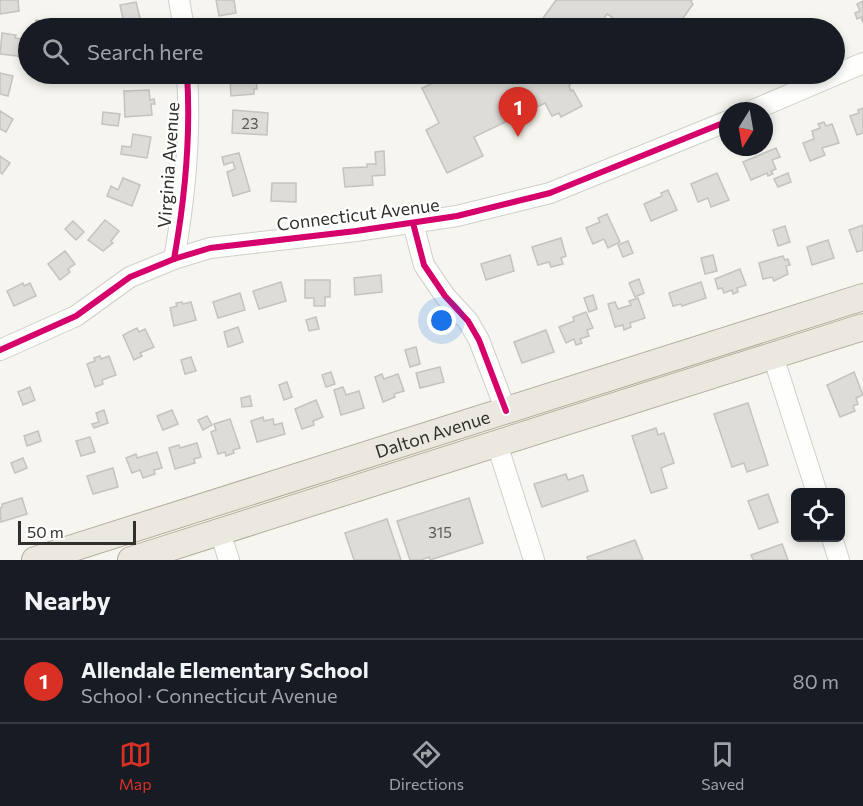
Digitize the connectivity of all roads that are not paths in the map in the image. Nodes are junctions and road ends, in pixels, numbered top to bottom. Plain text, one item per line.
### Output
1 (179, 0) edge
2 (182, 18) edge
3 (863, 63) edge
4 (845, 71) edge
5 (188, 84) edge
6 (814, 84) edge
7 (772, 102) edge
8 (719, 125) edge
9 (413, 223) junction
10 (174, 259) junction
11 (863, 297) edge
12 (863, 327) edge
13 (0, 350) edge
14 (774, 356) junction
15 (506, 411) junction
16 (497, 444) junction
17 (816, 488) edge
18 (220, 532) junction
19 (834, 542) edge
20 (35, 560) edge
21 (131, 560) edge
22 (229, 560) edge
23 (534, 560) edge
24 (839, 560) edge

1 - 2 street
3 - 4 street
5 - 10 street, Virginia Avenue
6 - 7 street
8 - 9 street, Connecticut Avenue
9 - 10 street, Connecticut Avenue
9 - 15 street
10 - 13 street, Connecticut Avenue
11 - 15 main road, Dalton Avenue
12 - 14 main road, Dalton Avenue
14 - 16 main road, Dalton Avenue
14 - 17 street
15 - 20 main road, Dalton Avenue
16 - 18 main road, Dalton Avenue
16 - 23 street
18 - 21 main road, Dalton Avenue
18 - 22 street
19 - 24 street

